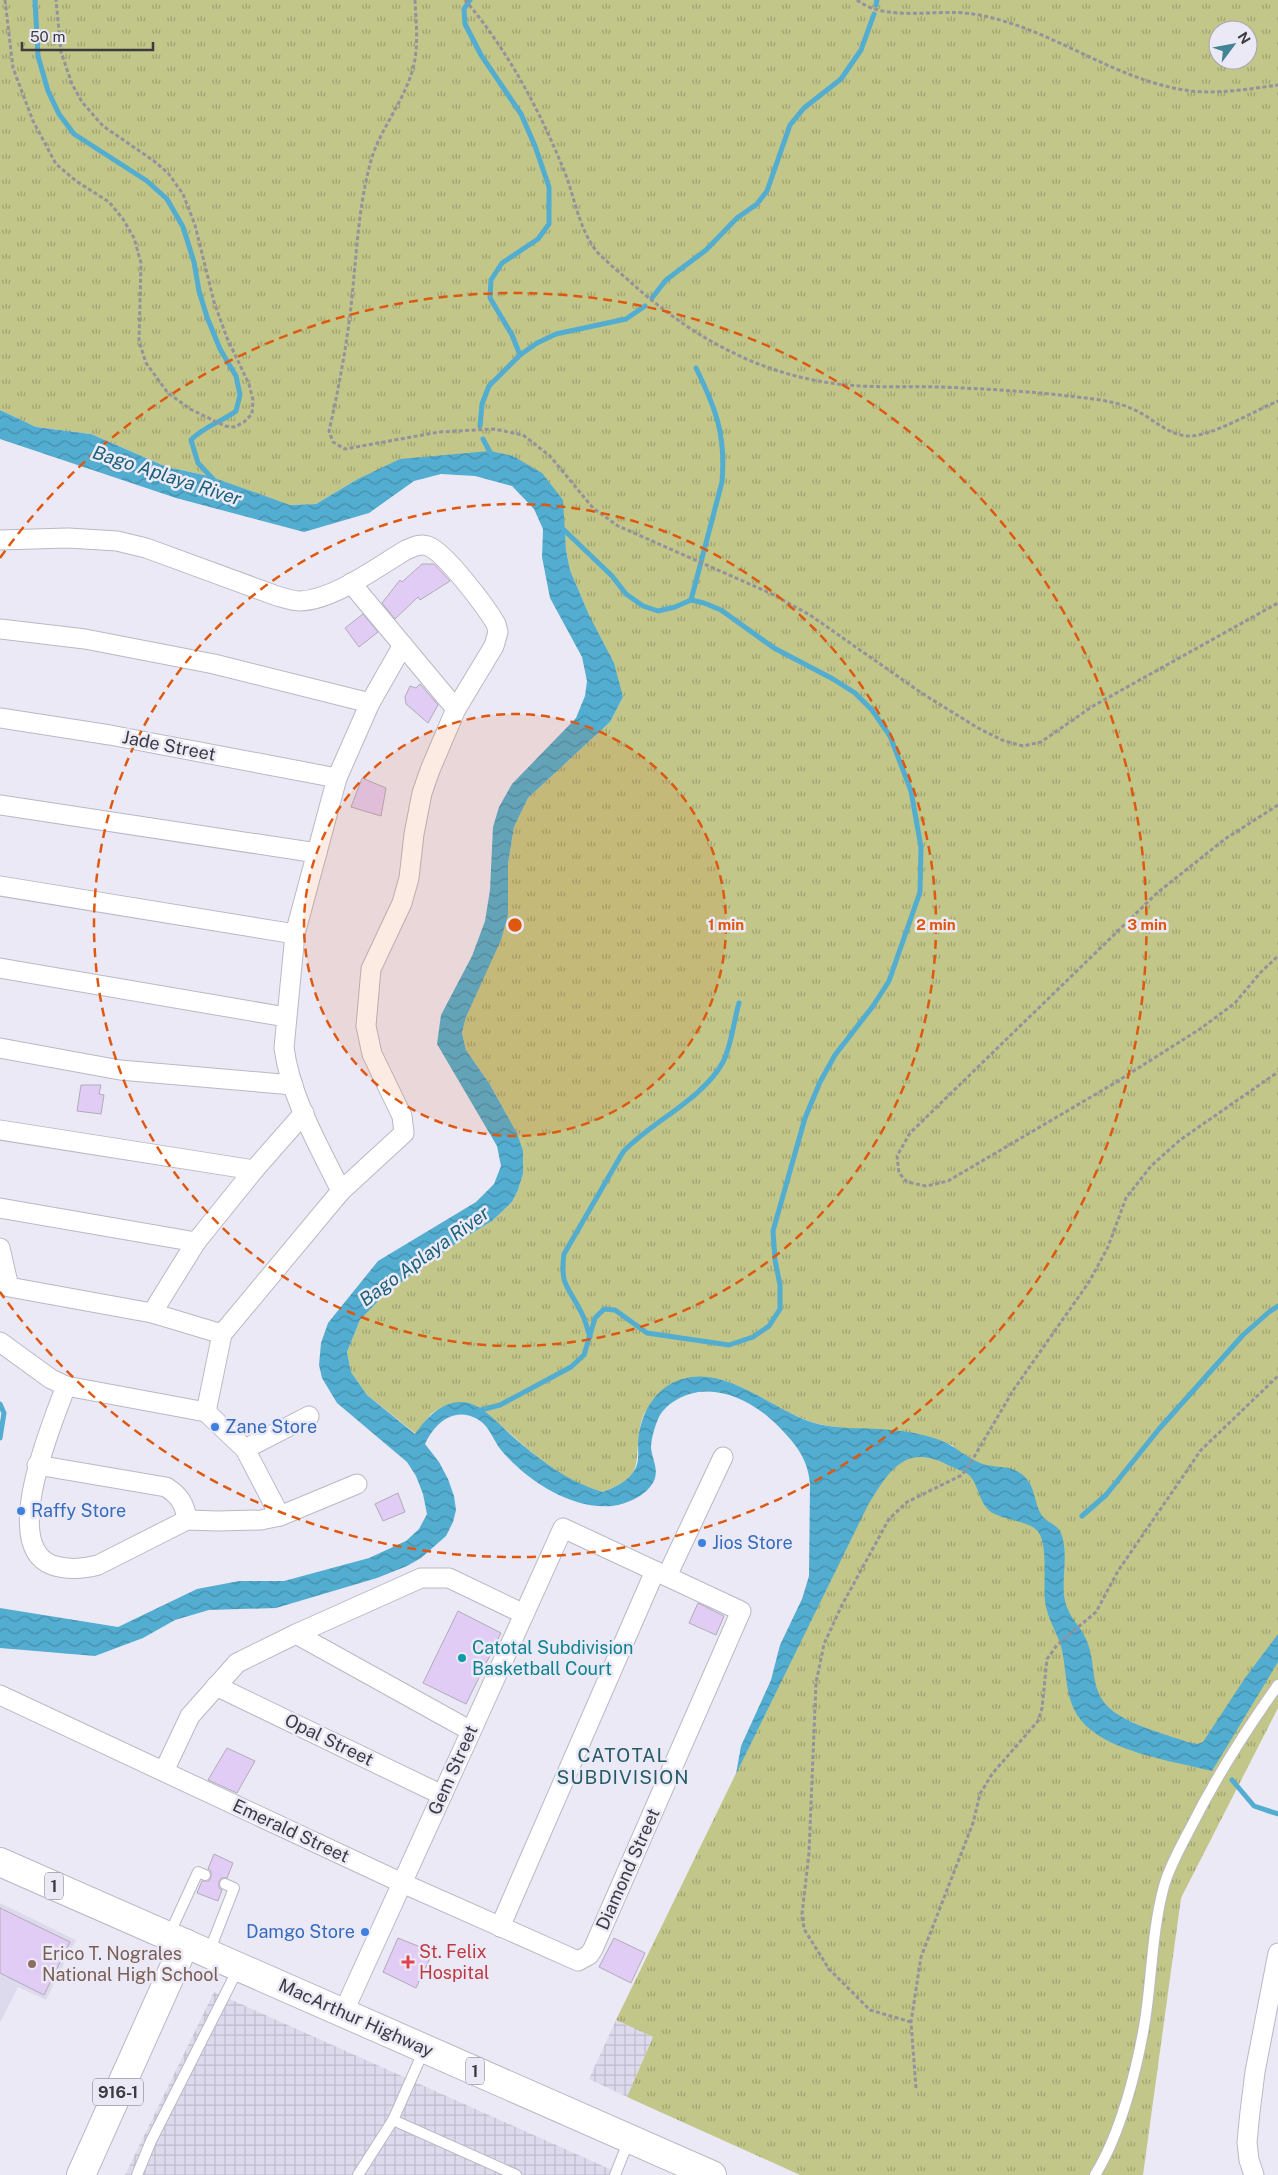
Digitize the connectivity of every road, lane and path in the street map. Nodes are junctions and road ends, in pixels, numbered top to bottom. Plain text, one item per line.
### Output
1 (4, 0) edge
2 (56, 0) edge
3 (415, 0) edge
4 (465, 0) edge
5 (857, 0) edge
6 (1278, 85) edge
7 (1278, 402) edge
8 (0, 540) edge
9 (351, 583) junction
10 (1278, 603) edge
11 (0, 629) edge
12 (402, 645) junction
13 (370, 703) junction
14 (456, 709) junction
15 (0, 718) edge
16 (337, 778) junction
17 (0, 805) edge
18 (1278, 805) edge
19 (317, 852) junction
20 (0, 886) edge
21 (295, 934) junction
22 (1278, 956) edge
23 (0, 968) edge
24 (286, 1017) junction
25 (0, 1048) edge
26 (1278, 1072) edge
27 (293, 1085) junction
28 (304, 1112) junction
29 (0, 1130) edge
30 (254, 1170) junction
31 (340, 1191) junction
32 (0, 1208) edge
33 (196, 1242) junction
34 (0, 1248) edge
35 (152, 1313) junction
36 (222, 1334) junction
37 (0, 1342) edge
38 (1278, 1376) edge
39 (66, 1386) junction
40 (206, 1412) junction
41 (309, 1416) dead end
42 (246, 1449) junction
43 (723, 1457) dead end
44 (37, 1465) junction
45 (357, 1484) dead end
46 (280, 1516) junction
47 (187, 1520) junction
48 (661, 1573) junction
49 (524, 1614) junction
50 (296, 1634) junction
51 (1278, 1685) edge
52 (216, 1686) junction
53 (0, 1695) edge
54 (471, 1731) junction
55 (164, 1772) junction
56 (442, 1795) junction
57 (0, 1862) edge
58 (205, 1875) dead end
59 (402, 1883) junction
60 (225, 1884) dead end
61 (500, 1927) junction
62 (187, 1944) junction
63 (1278, 1953) edge
64 (583, 1959) joint
65 (239, 1967) junction
66 (343, 2013) junction
67 (911, 2022) junction
68 (424, 2048) junction
69 (916, 2088) dead end
70 (393, 2120) junction
71 (630, 2139) junction
72 (703, 2173) edge
73 (81, 2175) edge
74 (137, 2175) edge
75 (358, 2175) edge
76 (516, 2175) edge
77 (615, 2175) edge
78 (1095, 2175) edge
79 (1254, 2175) edge

1 - 2 path
3 - 10 path
4 - 7 path
5 - 6 path
8 - 9 street
9 - 12 street
9 - 14 street
11 - 13 street
12 - 13 street
12 - 14 street
13 - 16 street
14 - 31 street
15 - 16 street, Jade Street
16 - 19 street
17 - 19 street
18 - 22 path
19 - 21 street
20 - 21 street
21 - 24 street
23 - 24 street
24 - 27 street
25 - 27 street
26 - 67 path
27 - 28 street
28 - 30 street
28 - 31 street
29 - 30 street
30 - 33 street
31 - 36 street
32 - 33 street
33 - 35 street
34 - 35 street
35 - 36 street
36 - 40 street
37 - 39 street
38 - 67 path
39 - 40 street
39 - 44 street
40 - 42 street
41 - 42 street
42 - 46 street
43 - 48 street
44 - 47 street
44 - 47 street
45 - 46 street
46 - 47 street
48 - 49 street, Gem Street
48 - 61 street
48 - 64 street, Diamond Street
49 - 50 street
49 - 54 street, Gem Street
50 - 52 street
50 - 54 street
51 - 78 lane
52 - 55 street
52 - 56 street, Opal Street
53 - 55 street, Emerald Street
54 - 56 street, Gem Street
55 - 59 street, Emerald Street
56 - 59 street, Gem Street
57 - 62 main road, MacArthur Highway / 1
58 - 62 lane
59 - 61 street, Emerald Street
59 - 66 street, Gem Street
60 - 62 lane
61 - 64 street, Emerald Street
62 - 65 main road, MacArthur Highway / 1
62 - 73 main road, 916-1
63 - 79 street
65 - 66 main road, MacArthur Highway / 1
65 - 74 lane
66 - 68 main road, MacArthur Highway / 1
67 - 69 path
68 - 70 lane
68 - 71 main road, MacArthur Highway / 1
70 - 75 lane
70 - 76 lane
71 - 72 main road, MacArthur Highway / 1
71 - 77 lane

